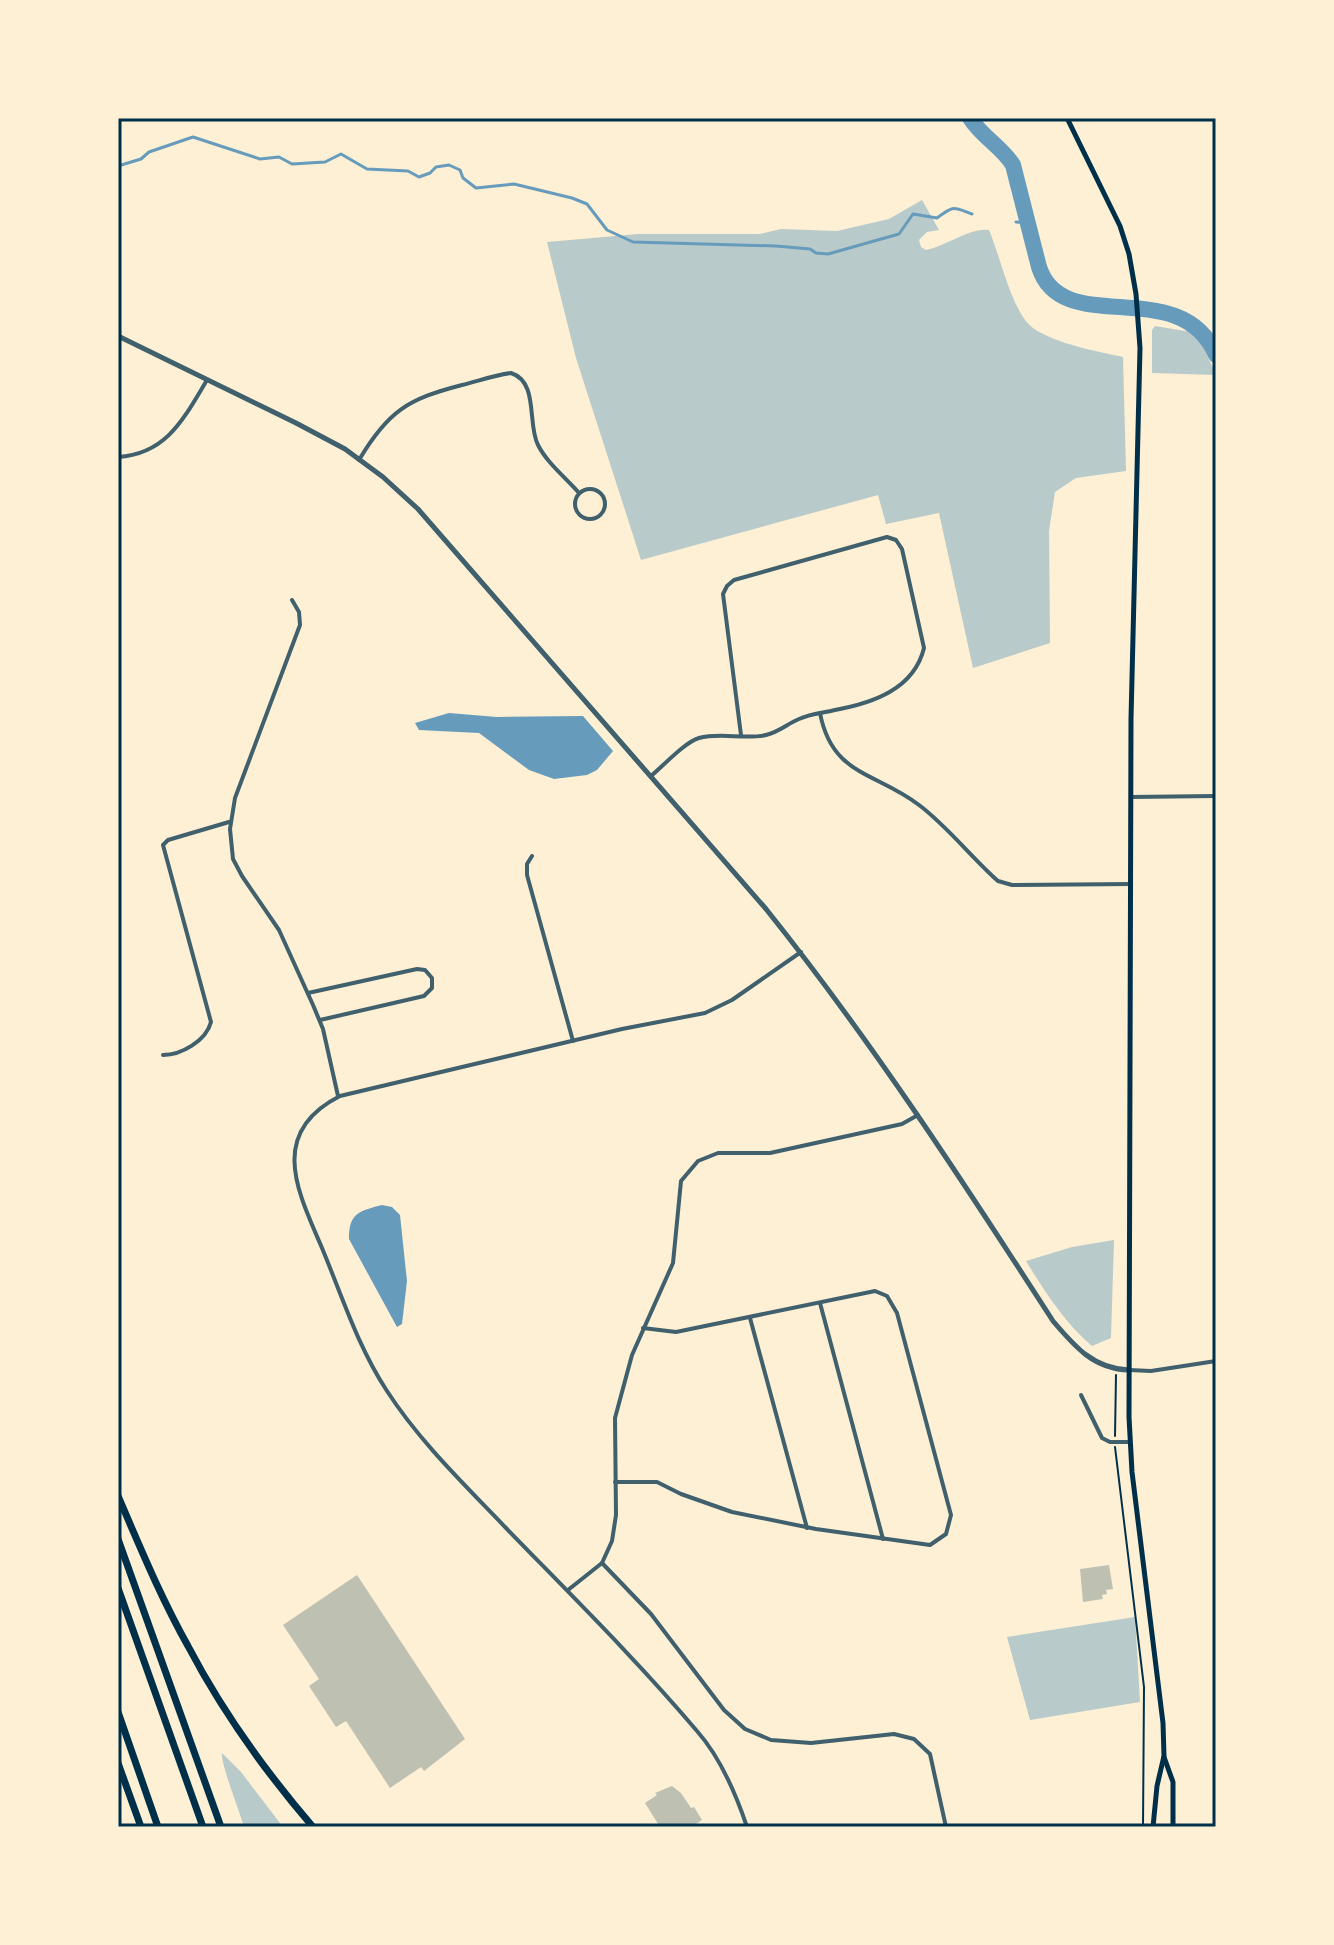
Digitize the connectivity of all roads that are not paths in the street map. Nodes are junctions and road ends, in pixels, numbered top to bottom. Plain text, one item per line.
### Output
1 (1067, 118) edge
2 (118, 336) edge
3 (207, 380) junction
4 (118, 457) edge
5 (359, 460) junction
6 (579, 493) junction
7 (292, 600) dead end
8 (820, 713) junction
9 (741, 735) junction
10 (651, 776) junction
11 (1216, 796) edge
12 (1131, 797) junction
13 (230, 822) junction
14 (532, 856) dead end
15 (1131, 884) junction
16 (801, 952) junction
17 (308, 993) junction
18 (320, 1020) junction
19 (573, 1041) junction
20 (163, 1055) dead end
21 (338, 1096) junction
22 (918, 1115) junction
23 (820, 1303) junction
24 (750, 1317) junction
25 (643, 1328) junction
26 (1216, 1361) edge
27 (1129, 1370) junction
28 (1081, 1395) dead end
29 (1130, 1442) junction
30 (615, 1482) junction
31 (118, 1496) edge
32 (807, 1528) junction
33 (118, 1539) edge
34 (883, 1539) junction
35 (602, 1563) junction
36 (118, 1588) edge
37 (567, 1591) junction
38 (118, 1712) edge
39 (1164, 1756) junction
40 (118, 1763) edge
41 (141, 1827) edge
42 (158, 1827) edge
43 (203, 1827) edge
44 (221, 1827) edge
45 (313, 1827) edge
46 (747, 1827) edge
47 (946, 1827) edge
48 (1153, 1827) edge
49 (1173, 1827) edge

1 - 12 main road
2 - 3 street
3 - 4 street
3 - 5 street
5 - 6 street
5 - 10 street
6 - 6 street
7 - 13 street
8 - 9 street
8 - 9 street
8 - 15 street
9 - 10 street
10 - 16 street
11 - 12 street
12 - 15 main road
13 - 17 street
13 - 20 street
14 - 19 street
15 - 27 main road
16 - 19 street
16 - 22 street
17 - 18 street
17 - 18 street
18 - 21 street
19 - 21 street
21 - 37 street
22 - 25 street
22 - 27 street
23 - 24 street
23 - 34 street
23 - 34 street
24 - 25 street
24 - 32 street
25 - 30 street
26 - 27 street
27 - 29 main road
28 - 29 street
29 - 39 main road
30 - 32 street
30 - 35 street
31 - 45 highway
32 - 34 street
33 - 44 highway
35 - 37 street
35 - 47 street
36 - 43 highway
37 - 46 street
38 - 42 highway
39 - 48 main road
39 - 49 main road
40 - 41 highway

